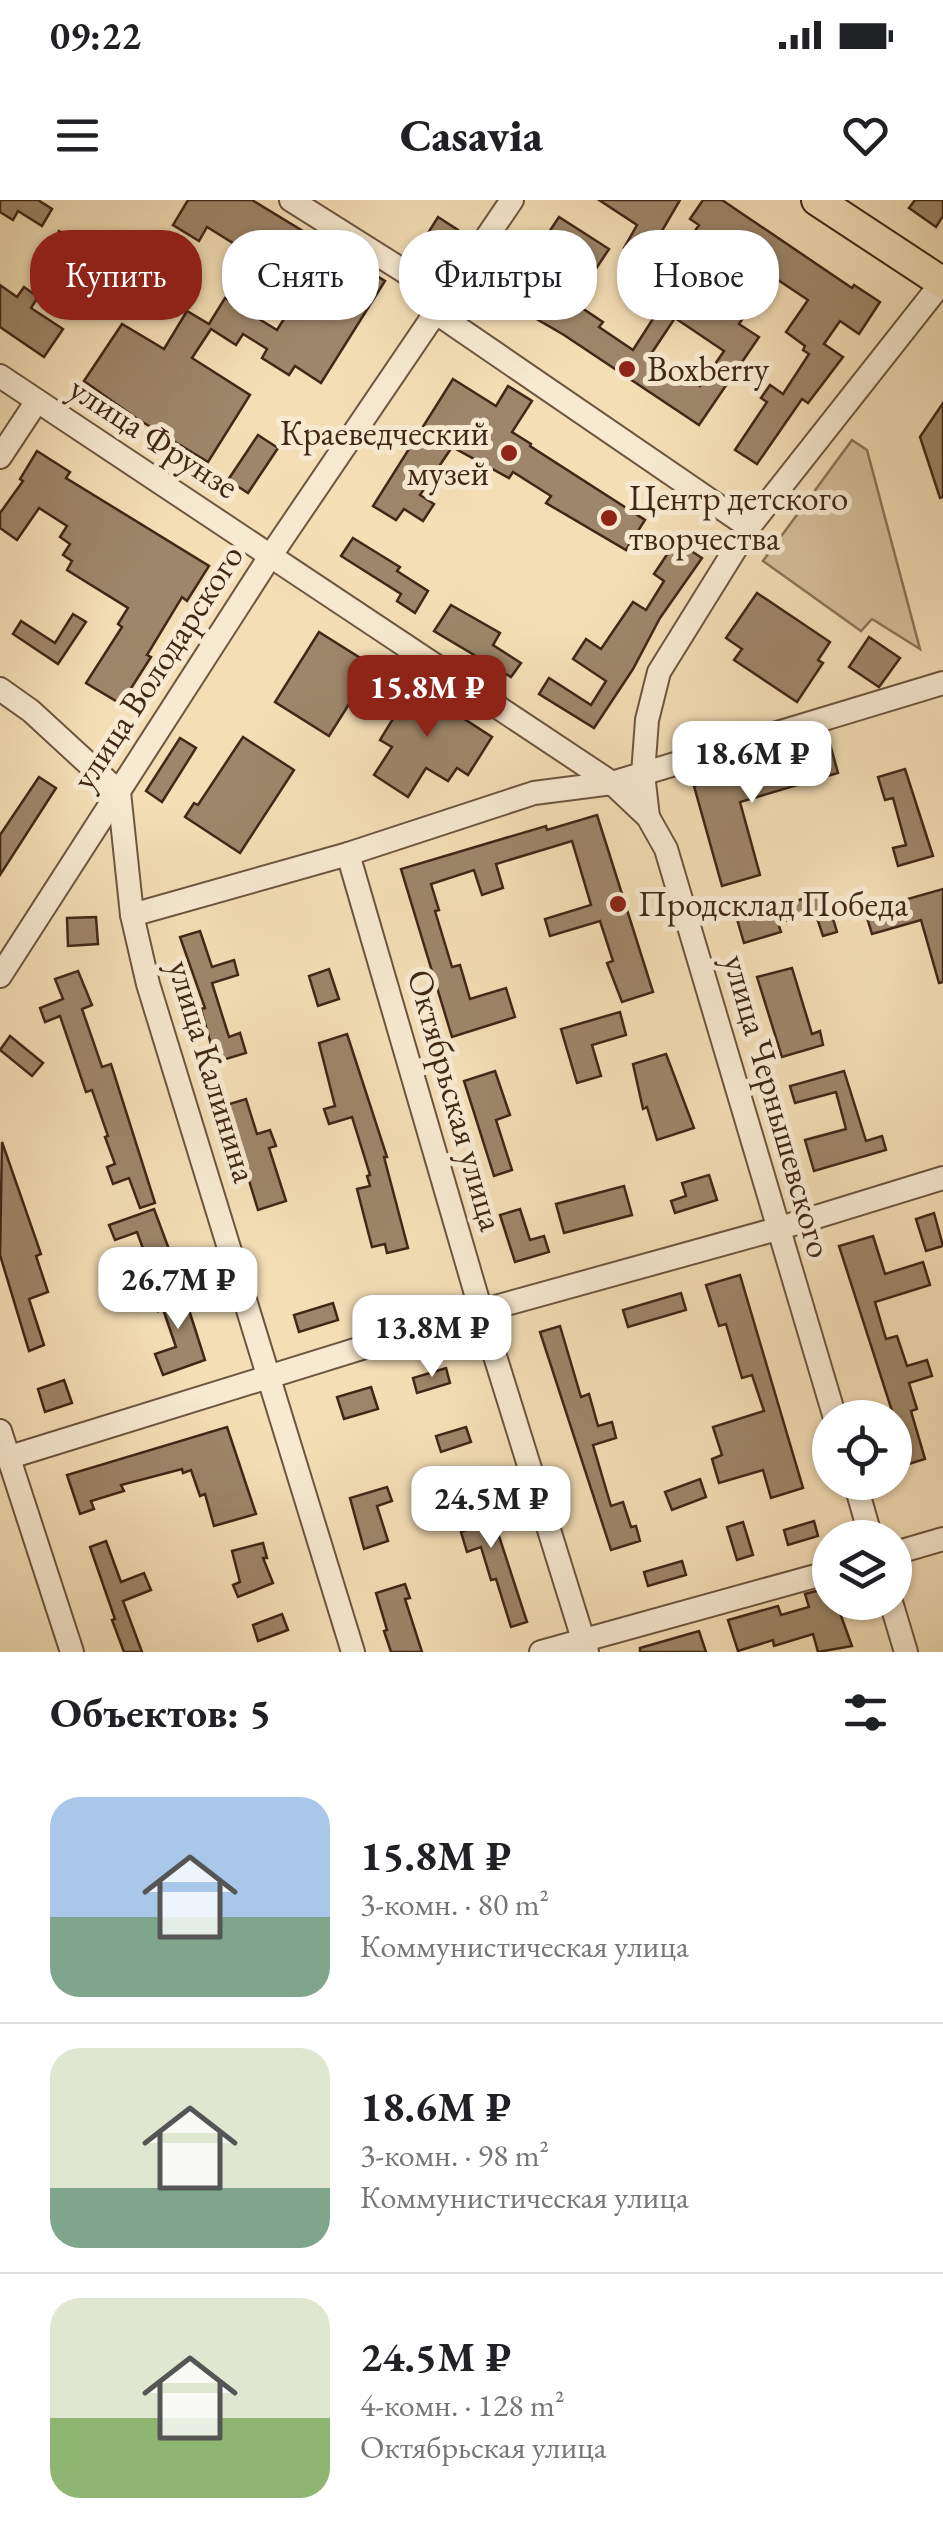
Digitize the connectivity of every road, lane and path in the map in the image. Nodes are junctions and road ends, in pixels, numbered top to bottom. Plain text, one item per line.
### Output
1 (291, 200) edge
2 (512, 200) edge
3 (816, 200) edge
4 (491, 230) edge
5 (399, 276) edge
6 (943, 282) edge
7 (430, 320) edge
8 (461, 320) edge
9 (0, 376) edge
10 (37, 401) junction
11 (0, 458) edge
12 (749, 527) junction
13 (270, 555) junction
14 (943, 683) edge
15 (0, 689) edge
16 (643, 774) junction
17 (612, 782) junction
18 (119, 792) junction
19 (648, 817) junction
20 (348, 854) junction
21 (132, 914) junction
22 (0, 976) edge
23 (943, 1178) edge
24 (777, 1228) junction
25 (482, 1311) junction
26 (270, 1378) junction
27 (830, 1400) edge
28 (0, 1431) edge
29 (10, 1457) junction
30 (943, 1539) edge
31 (912, 1549) edge
32 (812, 1577) edge
33 (896, 1620) edge
34 (585, 1646) edge
35 (72, 1652) edge
36 (353, 1652) edge
37 (541, 1652) edge
38 (906, 1652) edge

1 - 5 street
2 - 4 street, улица Володарского
3 - 6 main road
6 - 12 street
7 - 13 street, улица Володарского
8 - 12 street
9 - 10 street, улица Фрунзе
10 - 11 street
10 - 13 street, улица Фрунзе
12 - 16 street
13 - 17 street, улица Фрунзе
13 - 18 street, улица Володарского
14 - 16 street
15 - 18 street
16 - 17 street
16 - 19 street
17 - 19 street, улица Фрунзе
17 - 20 street
18 - 21 street, улица Калинина
18 - 22 street, улица Володарского
19 - 24 street, улица Чернышевского
20 - 21 street
20 - 25 street, Октябрьская улица
21 - 26 street, улица Калинина
23 - 24 street
24 - 25 street
24 - 27 street, улица Чернышевского
25 - 26 street
25 - 34 street, Октябрьская улица
26 - 29 street
26 - 36 street, улица Калинина
28 - 29 street
29 - 35 street
30 - 31 street
32 - 34 street
33 - 38 street
34 - 37 street

